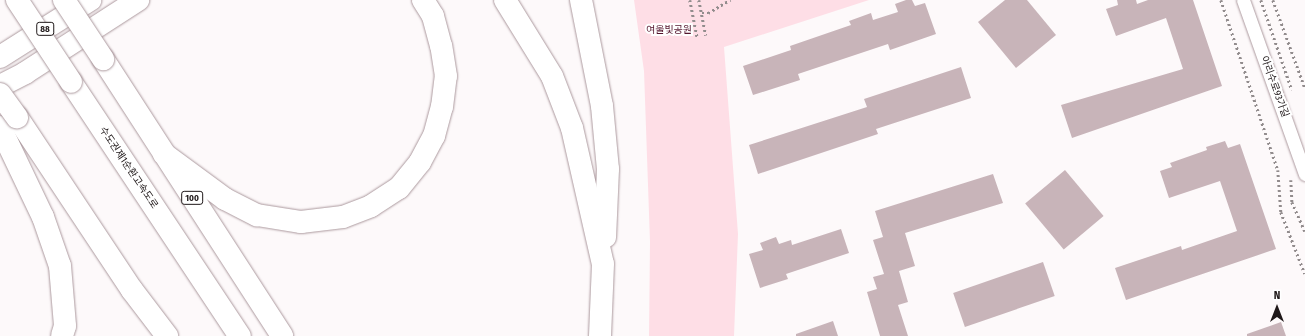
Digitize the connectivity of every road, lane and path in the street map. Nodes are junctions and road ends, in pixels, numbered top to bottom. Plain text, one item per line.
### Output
1 (17, 0) edge
2 (64, 0) edge
3 (90, 0) edge
4 (138, 0) edge
5 (423, 0) edge
6 (506, 0) edge
7 (581, 0) edge
8 (690, 0) edge
9 (699, 0) edge
10 (730, 0) edge
11 (1221, 0) edge
12 (1243, 0) edge
13 (1261, 0) edge
14 (1273, 0) edge
15 (702, 13) junction
16 (706, 35) dead end
17 (697, 37) dead end
18 (0, 57) edge
19 (25, 73) junction
20 (0, 86) edge
21 (1305, 88) edge
22 (0, 94) edge
23 (1295, 97) dead end
24 (6, 124) edge
25 (164, 154) junction
26 (1305, 174) edge
27 (603, 264) junction
28 (1305, 274) edge
29 (62, 336) edge
30 (166, 336) edge
31 (240, 336) edge
32 (282, 336) edge
33 (600, 336) edge

1 - 31 highway, 수도권제1순환고속도로, bridge
2 - 25 highway, 100, bridge
3 - 18 highway, 88
4 - 19 highway
5 - 25 highway
6 - 27 highway
7 - 27 highway
8 - 17 path
9 - 15 path
10 - 15 path
11 - 28 path
12 - 26 street, 아리수로93가길
13 - 23 path
14 - 21 path
15 - 16 path
19 - 20 highway
19 - 22 highway
22 - 24 highway, bridge
24 - 29 highway
24 - 30 highway
25 - 32 highway, 100
27 - 33 highway

